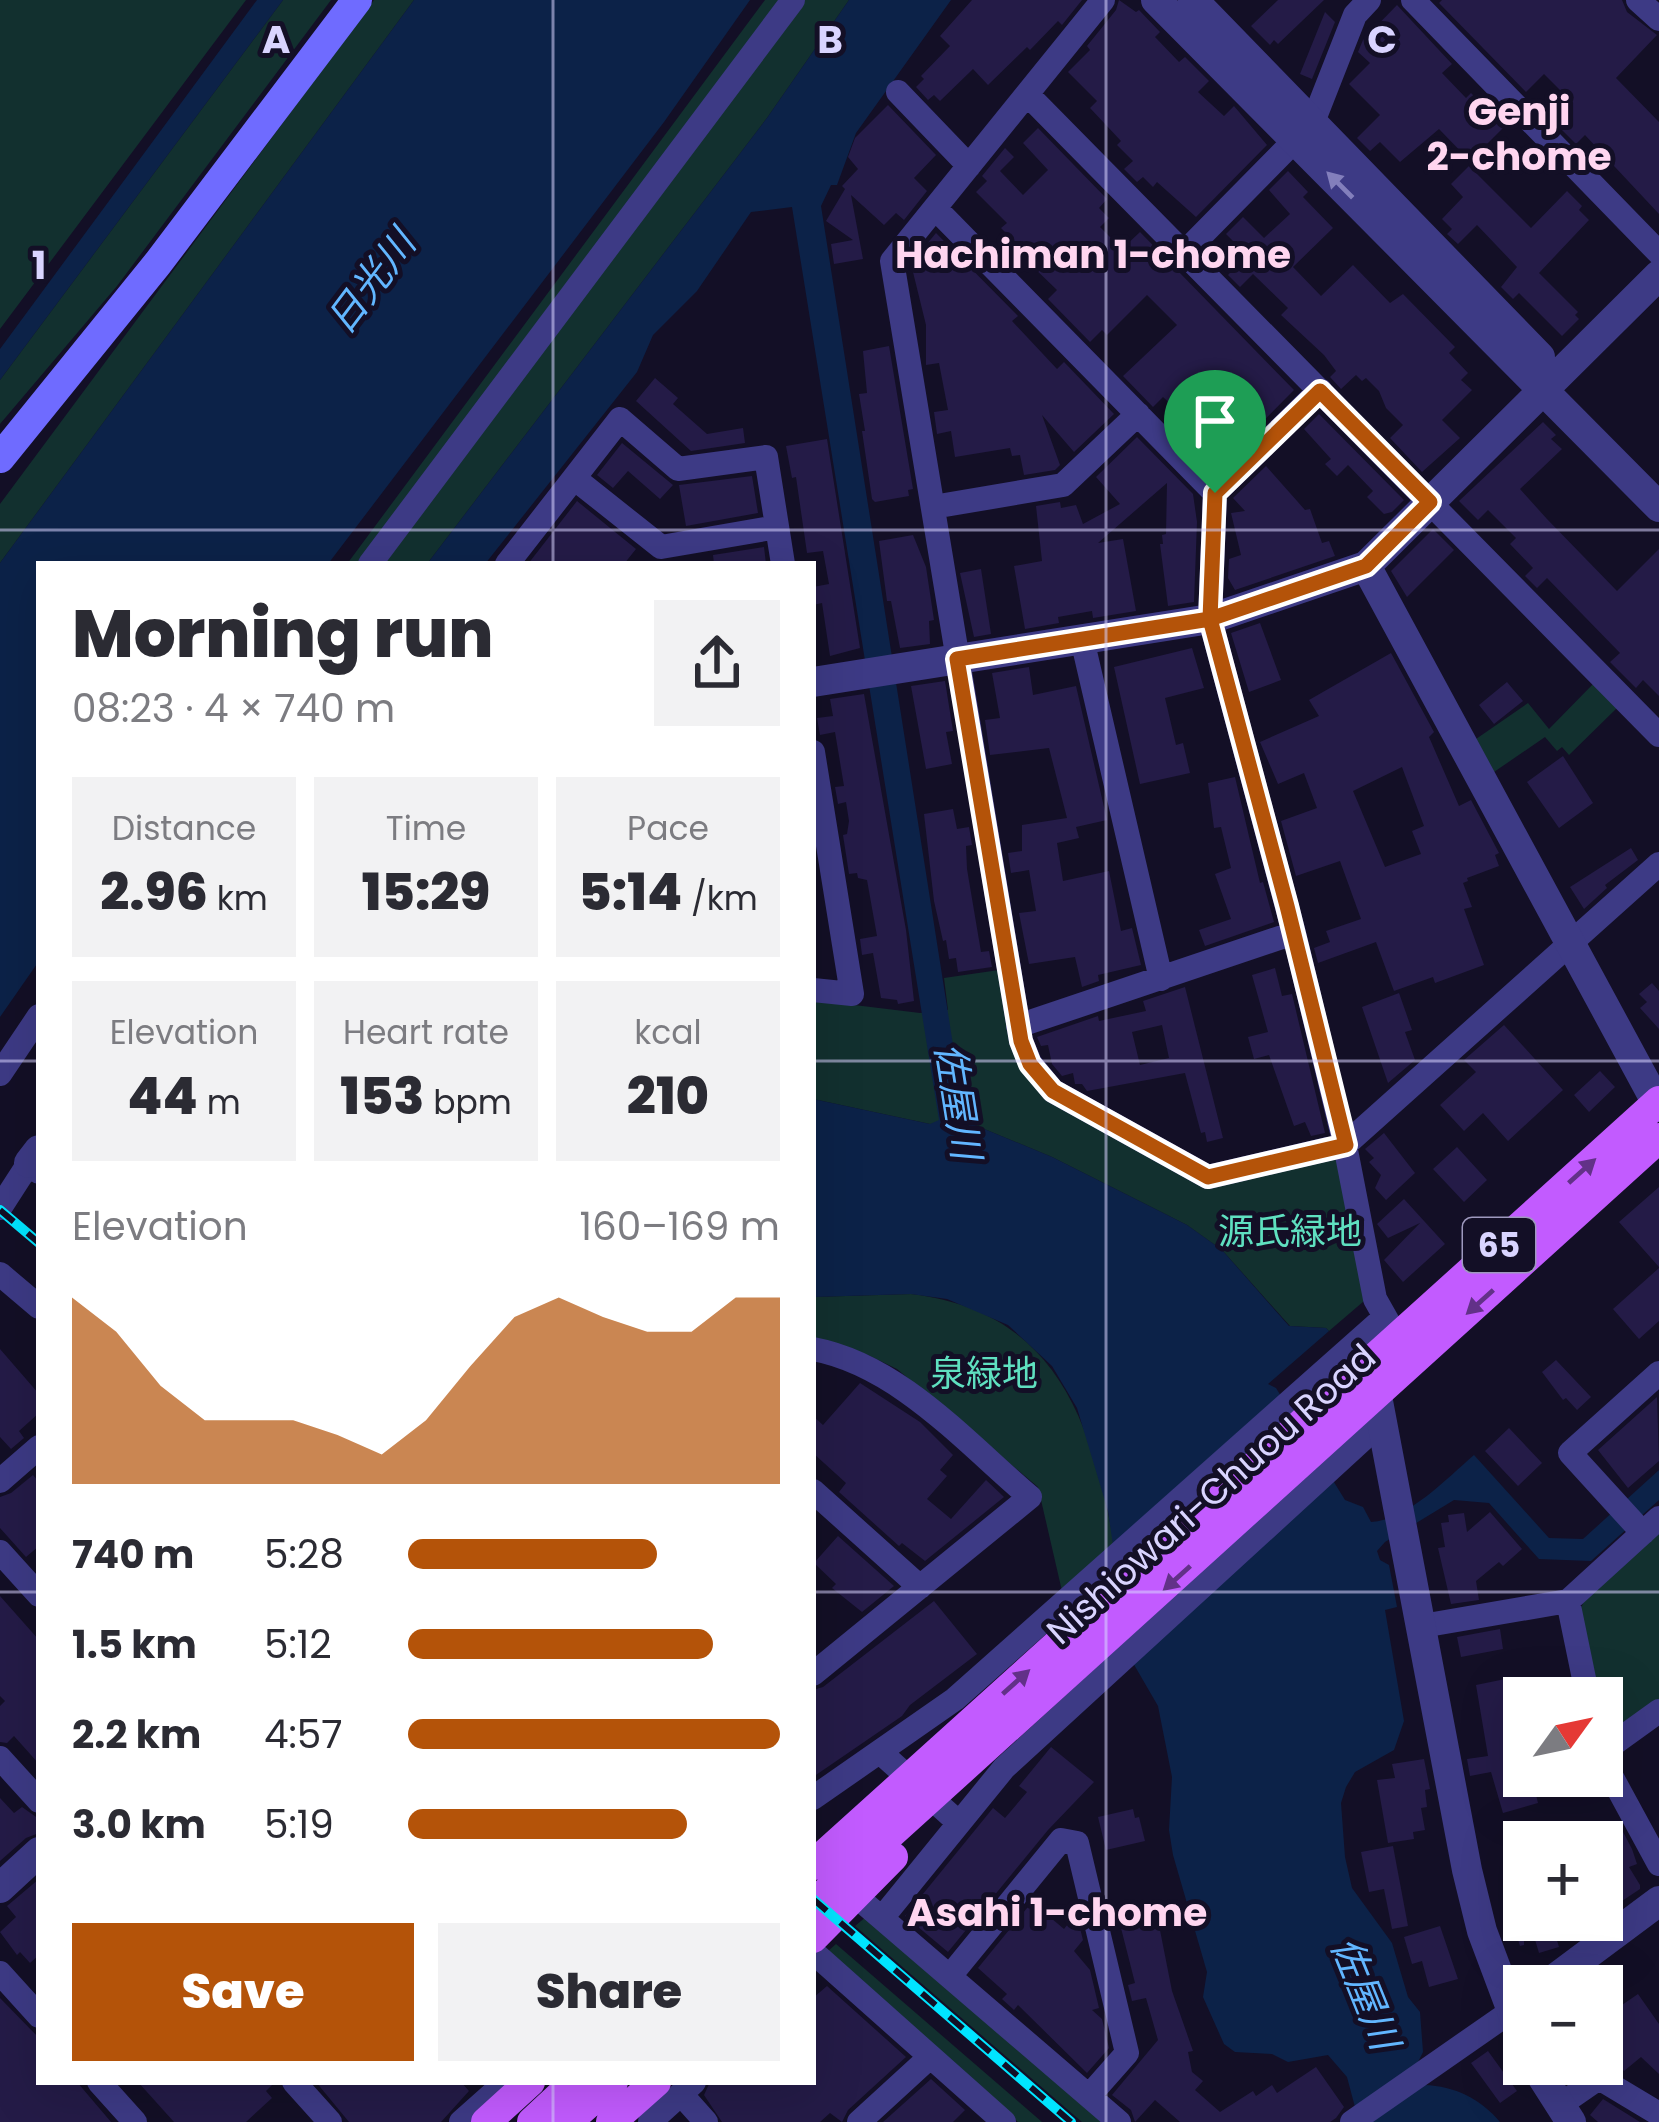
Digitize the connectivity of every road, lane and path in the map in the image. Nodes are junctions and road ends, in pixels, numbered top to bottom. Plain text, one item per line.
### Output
1 (357, 0) edge
2 (793, 0) edge
3 (1103, 0) edge
4 (1156, 0) edge
5 (1193, 0) edge
6 (1370, 0) edge
7 (1413, 0) edge
8 (1638, 0) edge
9 (1659, 19) edge
10 (898, 92) dead end
11 (1028, 94) junction
12 (1305, 132) junction
13 (969, 166) junction
14 (935, 208) junction
15 (1184, 253) junction
16 (1659, 253) edge
17 (1659, 275) edge
18 (1550, 382) junction
19 (1320, 391) junction
20 (56, 393) junction
21 (1138, 414) junction
22 (0, 458) edge
23 (0, 473) edge
24 (574, 478) junction
25 (1659, 478) edge
26 (1215, 493) junction
27 (1430, 502) junction
28 (933, 507) junction
29 (1659, 507) edge
30 (777, 527) junction
31 (372, 561) edge
32 (509, 561) edge
33 (783, 561) edge
34 (1366, 566) junction
35 (1210, 619) junction
36 (1082, 639) junction
37 (957, 659) junction
38 (816, 681) edge
39 (1659, 735) edge
40 (816, 793) edge
41 (819, 834) edge
42 (1659, 864) edge
43 (1294, 933) junction
44 (1570, 943) junction
45 (1161, 979) junction
46 (816, 990) edge
47 (36, 1020) edge
48 (1018, 1026) junction
49 (0, 1074) edge
50 (1658, 1104) edge
51 (1659, 1138) edge
52 (1346, 1145) junction
53 (36, 1162) edge
54 (0, 1208) edge
55 (0, 1274) edge
56 (36, 1304) edge
57 (1391, 1328) junction
58 (816, 1350) edge
59 (1659, 1373) edge
60 (1364, 1412) junction
61 (36, 1450) edge
62 (0, 1481) edge
63 (816, 1494) edge
64 (1646, 1526) edge
65 (0, 1552) edge
66 (920, 1587) junction
67 (36, 1592) edge
68 (1568, 1601) junction
69 (1422, 1626) junction
70 (1120, 1628) junction
71 (816, 1672) edge
72 (1584, 1677) edge
73 (1659, 1711) edge
74 (1623, 1739) edge
75 (880, 1751) junction
76 (0, 1758) edge
77 (929, 1760) junction
78 (964, 1768) junction
79 (816, 1796) edge
80 (1623, 1796) edge
81 (36, 1798) edge
82 (959, 1823) junction
83 (816, 1836) edge
84 (36, 1855) edge
85 (816, 1859) edge
86 (816, 1864) edge
87 (1659, 1864) edge
88 (0, 1888) edge
89 (816, 1901) edge
90 (1659, 1901) edge
91 (882, 1918) junction
92 (816, 1957) edge
93 (1573, 1965) edge
94 (1503, 1969) edge
95 (0, 1973) edge
96 (950, 1976) junction
97 (36, 2013) edge
98 (1503, 2017) edge
99 (931, 2057) junction
100 (102, 2085) edge
101 (297, 2085) edge
102 (521, 2085) edge
103 (572, 2085) edge
104 (610, 2085) edge
105 (1547, 2085) edge
106 (677, 2086) edge
107 (490, 2095) edge
108 (1089, 2096) junction
109 (1565, 2113) edge
110 (1659, 2114) edge
111 (135, 2122) edge
112 (330, 2122) edge
113 (461, 2122) edge
114 (513, 2122) edge
115 (532, 2122) edge
116 (567, 2122) edge
117 (611, 2122) edge
118 (650, 2122) edge
119 (706, 2122) edge
120 (859, 2122) edge
121 (1004, 2122) edge
122 (1119, 2122) edge
123 (1352, 2122) edge

1 - 20 main road
2 - 31 street
3 - 11 street
4 - 12 street
5 - 12 street
6 - 12 street
7 - 16 street
8 - 9 street
10 - 13 street
11 - 13 street
11 - 15 street
12 - 15 street
12 - 18 street
13 - 14 street
14 - 21 street
14 - 28 street
15 - 19 street
17 - 18 street
18 - 25 street
18 - 27 street
18 - 29 street
19 - 26 street
19 - 27 street
20 - 22 main road
20 - 23 street
21 - 26 street
21 - 28 street
24 - 30 street
24 - 30 street
24 - 32 street
26 - 35 street
27 - 34 street
27 - 39 street
28 - 37 street
30 - 33 street
34 - 35 street
34 - 44 street
35 - 36 street
35 - 43 street
36 - 37 street
36 - 45 street
37 - 38 street
37 - 48 street
40 - 41 street
41 - 46 street
42 - 44 street
43 - 45 street
43 - 52 street
44 - 50 street
44 - 52 street
45 - 48 street
47 - 49 street
48 - 52 street
57 -> 50 main road, Nishiowari-Chuou Road / 65
51 -> 60 main road, Nishiowari-Chuou Road / 65
52 - 57 street
53 - 54 street
55 - 56 street
57 - 60 main road, Nishiowari-Chuou Road / 65
57 - 75 street
58 - 66 street
59 - 64 street
60 - 69 street
60 - 70 main road, Nishiowari-Chuou Road / 65
61 - 62 street
63 - 66 street
64 - 68 street
65 - 67 street
66 - 71 street
68 - 69 street
68 - 72 street
69 - 94 street
77 -> 70 main road, Nishiowari-Chuou Road / 65
70 - 78 main road, Nishiowari-Chuou Road / 65
70 - 82 street
73 - 74 street
75 - 79 street
75 - 82 street
76 - 81 street
77 - 83 main road, 65
77 - 85 main road, Nishiowari-Chuou Road / 65
78 - 89 main road, Nishiowari-Chuou Road / 65
78 - 92 main road, 65
80 - 87 street
82 - 91 street
84 - 88 street
86 - 91 street
90 - 93 street
91 - 96 street
92 - 99 street
95 - 97 street
96 - 108 street
96 - 108 street
98 - 123 street
99 - 120 street
99 - 121 street
100 - 111 street
101 - 112 street
102 - 107 main road
103 - 115 main road
104 - 116 main road
105 - 109 street
106 - 117 main road
106 - 118 street
106 - 119 street
107 - 113 street
107 - 114 street
108 - 122 street
109 - 110 street

